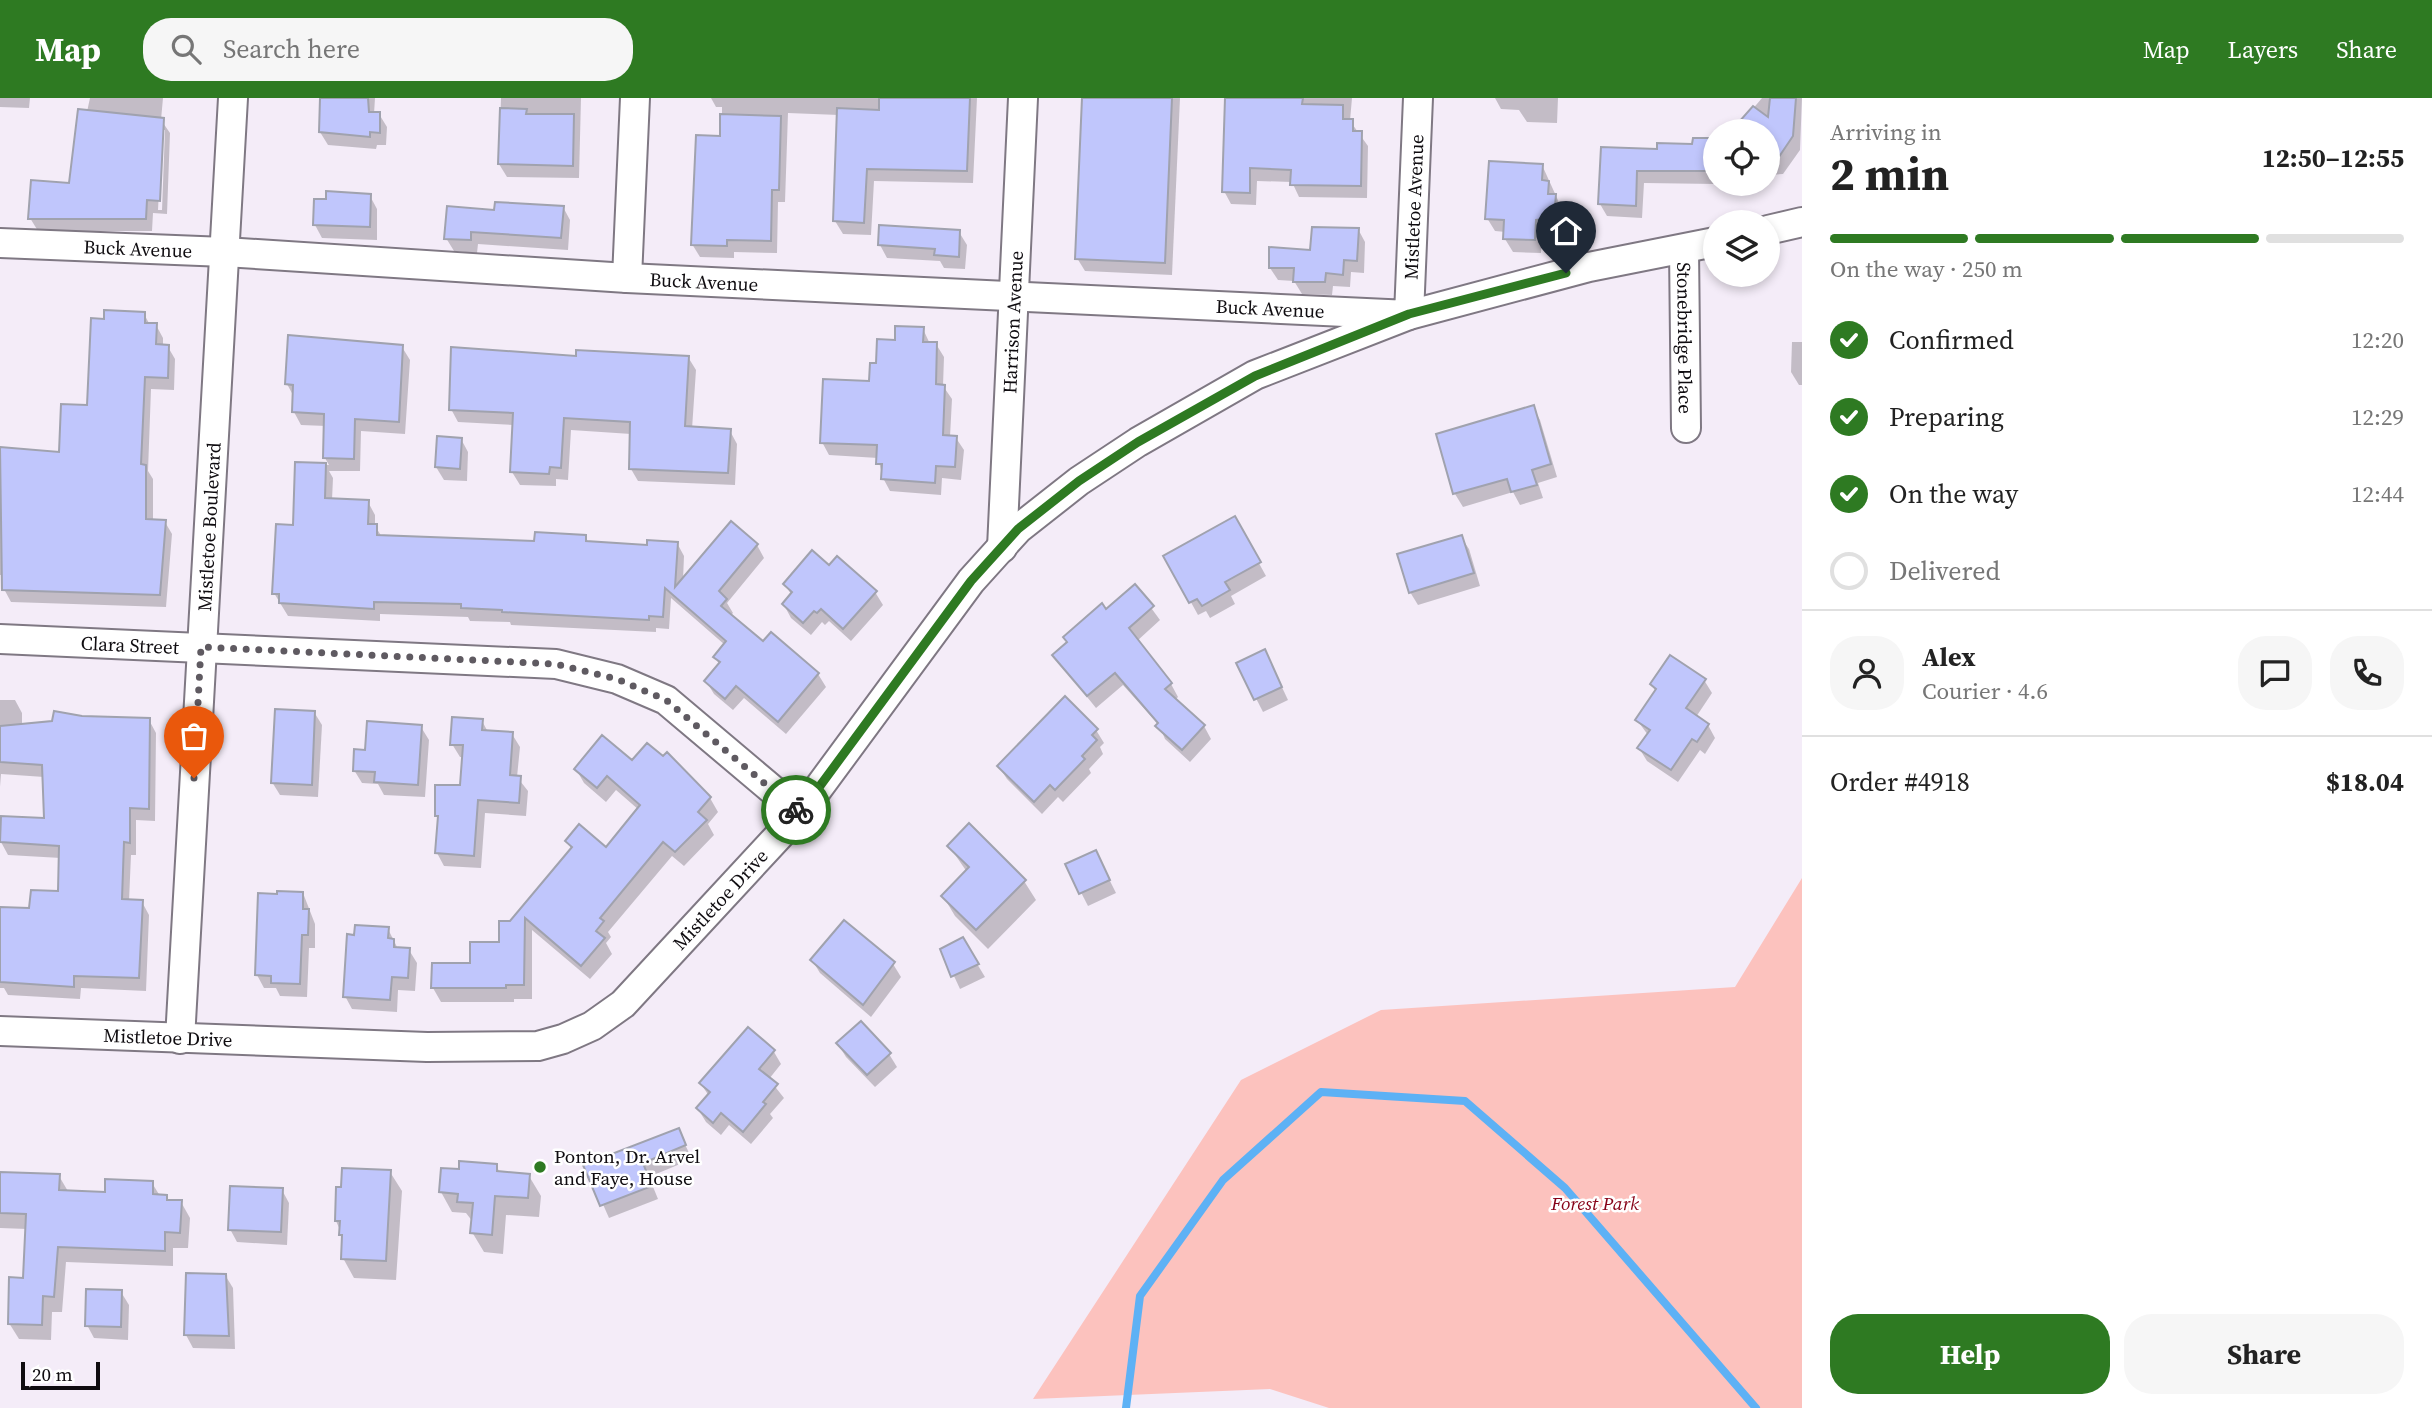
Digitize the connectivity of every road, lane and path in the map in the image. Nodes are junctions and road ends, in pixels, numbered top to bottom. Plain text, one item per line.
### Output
1 (233, 98) edge
2 (635, 98) edge
3 (1023, 98) edge
4 (1418, 98) edge
5 (1802, 222) edge
6 (1780, 227) edge
7 (0, 243) edge
8 (1703, 245) edge
9 (1684, 249) junction
10 (225, 252) junction
11 (627, 278) junction
12 (1014, 296) junction
13 (1409, 314) junction
14 (1686, 428) dead end
15 (1002, 548) junction
16 (0, 639) edge
17 (201, 647) junction
18 (800, 813) junction
19 (0, 1031) edge
20 (180, 1039) junction

1 - 10 street, Mistletoe Boulevard
2 - 11 street
3 - 12 street, Harrison Avenue
4 - 13 street, Mistletoe Avenue
5 - 6 street
7 - 10 street, Buck Avenue
8 - 9 street, Mistletoe Drive
9 - 13 street, Mistletoe Drive
9 - 14 street, Stonebridge Place
10 - 11 street, Buck Avenue
10 - 17 street, Mistletoe Boulevard
11 - 12 street, Buck Avenue
12 - 13 street, Buck Avenue
12 - 15 street, Harrison Avenue
13 - 15 street, Mistletoe Drive
15 - 18 street, Mistletoe Drive
16 - 17 street, Clara Street
17 - 18 street, Clara Street
17 - 20 street, Mistletoe Boulevard
18 - 20 street, Mistletoe Drive
19 - 20 street, Mistletoe Drive

